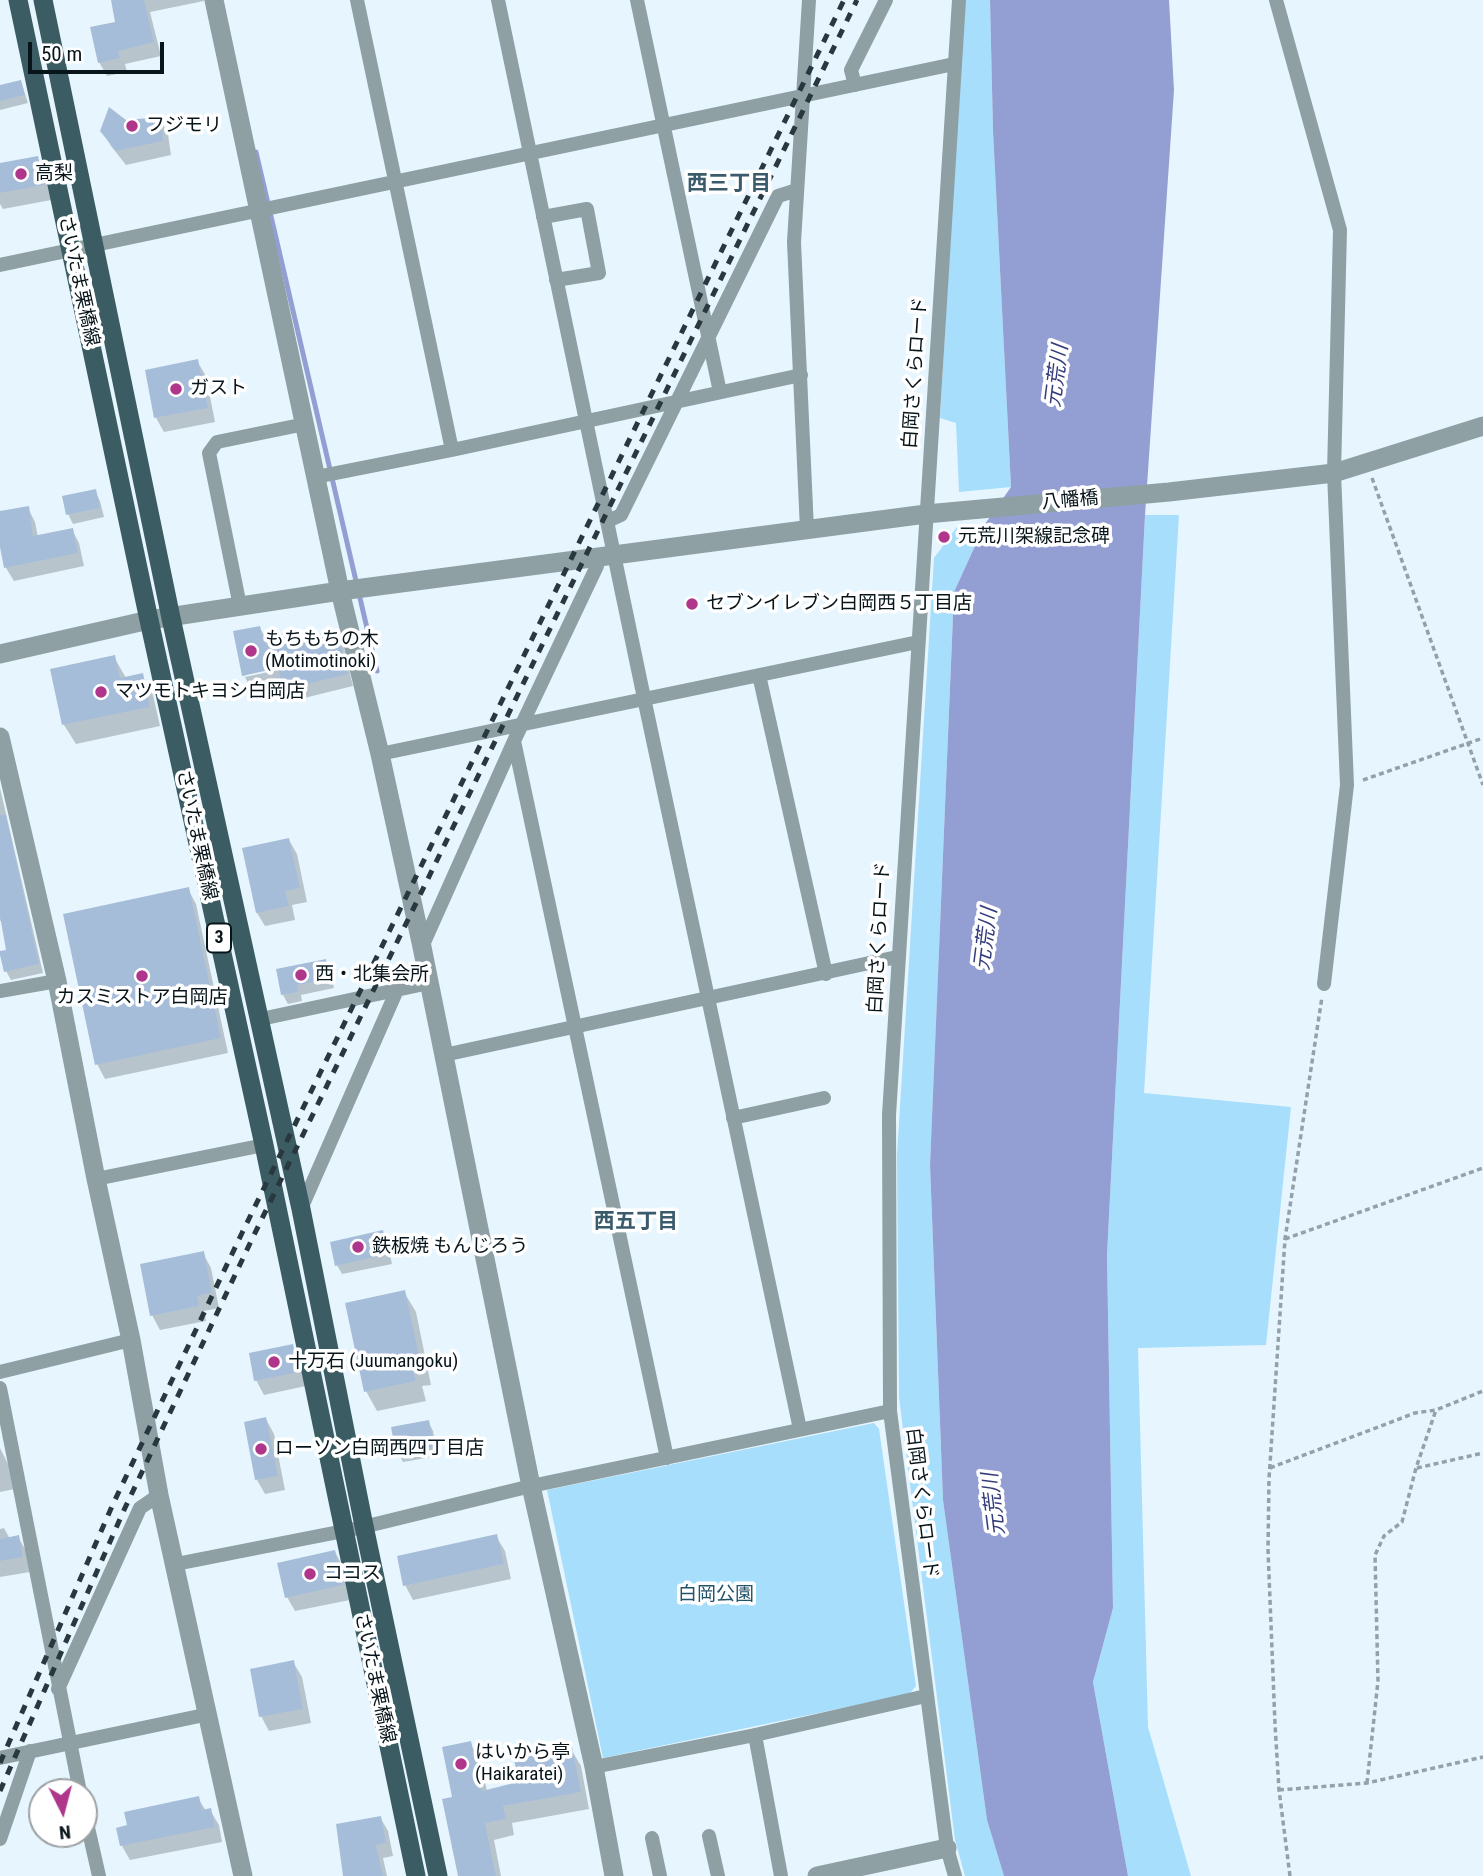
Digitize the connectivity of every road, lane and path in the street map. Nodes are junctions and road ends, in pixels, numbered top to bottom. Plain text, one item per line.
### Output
1 (18, 0) edge
2 (43, 0) edge
3 (214, 0) edge
4 (357, 0) edge
5 (498, 0) edge
6 (638, 0) edge
7 (809, 0) edge
8 (886, 0) edge
9 (959, 0) edge
10 (1276, 0) edge
11 (954, 64) junction
12 (855, 85) junction
13 (802, 96) junction
14 (664, 125) junction
15 (530, 153) junction
16 (395, 181) junction
17 (797, 190) junction
18 (259, 209) junction
19 (543, 217) junction
20 (94, 245) junction
21 (72, 249) junction
22 (0, 265) edge
23 (556, 280) junction
24 (709, 337) junction
25 (801, 375) junction
26 (720, 392) junction
27 (678, 401) junction
28 (586, 420) junction
29 (305, 424) junction
30 (1483, 426) edge
31 (452, 450) junction
32 (1366, 463) junction
33 (1334, 473) junction
34 (316, 477) junction
35 (926, 514) junction
36 (608, 521) junction
37 (807, 530) junction
38 (605, 557) junction
39 (340, 591) junction
40 (240, 606) junction
41 (171, 618) junction
42 (149, 620) junction
43 (918, 642) junction
44 (0, 654) edge
45 (760, 675) junction
46 (644, 698) junction
47 (523, 723) junction
48 (0, 737) edge
49 (1483, 738) edge
50 (514, 741) junction
51 (1468, 743) junction
52 (380, 754) junction
53 (1347, 785) junction
54 (1483, 785) edge
55 (422, 947) junction
56 (897, 957) junction
57 (826, 974) junction
58 (57, 981) junction
59 (429, 983) junction
60 (1324, 984) joint
61 (397, 990) junction
62 (0, 991) edge
63 (708, 999) junction
64 (261, 1019) junction
65 (573, 1027) junction
66 (444, 1055) junction
67 (824, 1098) dead end
68 (733, 1118) junction
69 (264, 1145) junction
70 (1483, 1168) edge
71 (96, 1179) junction
72 (301, 1209) junction
73 (1285, 1240) junction
74 (131, 1340) junction
75 (0, 1372) edge
76 (0, 1388) edge
77 (1483, 1391) edge
78 (1436, 1410) junction
79 (890, 1411) junction
80 (800, 1429) junction
81 (1483, 1453) edge
82 (667, 1458) junction
83 (1270, 1468) junction
84 (1416, 1468) junction
85 (531, 1486) junction
86 (159, 1495) junction
87 (364, 1526) junction
88 (343, 1530) junction
89 (176, 1564) junction
90 (58, 1689) junction
91 (926, 1696) junction
92 (209, 1713) junction
93 (755, 1735) junction
94 (69, 1745) junction
95 (30, 1751) junction
96 (1483, 1757) edge
97 (0, 1758) edge
98 (594, 1767) junction
99 (77, 1778) edge
100 (1367, 1783) junction
101 (1279, 1790) junction
102 (709, 1836) dead end
103 (652, 1838) dead end
104 (0, 1839) edge
105 (93, 1848) edge
106 (947, 1848) junction
107 (99, 1876) edge
108 (243, 1876) edge
109 (416, 1876) edge
110 (438, 1876) edge
111 (614, 1876) edge
112 (660, 1876) edge
113 (718, 1876) edge
114 (781, 1876) edge
115 (817, 1876) edge
116 (955, 1876) edge
117 (1290, 1876) edge

1 - 21 main road, さいたま栗橋線 / 3
2 - 20 main road, さいたま栗橋線 / 3
3 - 18 street
4 - 16 street
5 - 15 street
6 - 14 street
7 - 13 street
8 - 12 street
9 - 11 street, 白岡さくらロード
10 - 33 street
11 - 12 street
11 - 35 street, 白岡さくらロード
12 - 13 street
13 - 14 street
13 - 17 street
14 - 15 street
14 - 24 street
15 - 16 street
15 - 19 street
16 - 18 street
16 - 31 street
17 - 24 street
17 - 25 street
18 - 20 street
18 - 29 street
19 - 23 street
19 - 23 street
20 - 21 street
20 - 41 main road, さいたま栗橋線 / 3
21 - 22 street
21 - 42 main road, さいたま栗橋線 / 3
23 - 28 street
24 - 26 street
24 - 27 street
25 - 26 street
25 - 37 street
26 - 27 street
27 - 28 street
27 - 36 street
28 - 31 street
28 - 36 street
29 - 34 street
29 - 40 street
30 - 32 street, 八幡橋
31 - 34 street
32 - 33 street, 八幡橋
32 - 51 path
33 - 35 street, 八幡橋
33 - 53 street
34 - 39 street
35 - 37 street, 八幡橋
35 - 43 street, 白岡さくらロード
36 - 38 street
37 - 38 street, 八幡橋
38 - 39 street, 八幡橋
38 - 46 street
38 - 47 street
39 - 40 street, 八幡橋
39 - 52 street
40 - 41 street, 八幡橋
41 - 42 street, 八幡橋
41 - 64 main road, さいたま栗橋線 / 3
42 - 44 street, 八幡橋
42 - 69 main road, さいたま栗橋線 / 3
43 - 45 street
43 - 56 street, 白岡さくらロード
45 - 46 street
45 - 57 street
46 - 47 street
46 - 63 street
47 - 50 street
47 - 52 street
48 - 58 street
49 - 51 path
50 - 55 street
50 - 65 street
51 - 53 path
51 - 54 path
52 - 55 street
53 - 60 street
55 - 59 street
56 - 57 street
56 - 79 street, 白岡さくらロード
57 - 63 street
58 - 62 street
58 - 71 street
59 - 61 street
59 - 66 street
60 - 73 path
61 - 64 street
61 - 72 street
63 - 65 street
63 - 68 street
64 - 72 main road, さいたま栗橋線 / 3
65 - 66 street
65 - 82 street
66 - 85 street
67 - 68 street
68 - 80 street
69 - 71 street
69 - 88 main road, さいたま栗橋線 / 3
70 - 73 path
71 - 74 street
72 - 87 main road, さいたま栗橋線 / 3
73 - 83 path
74 - 75 street
74 - 86 street
76 - 90 street
77 - 78 path
78 - 83 path
78 - 84 path
79 - 80 street
79 - 91 street, 白岡さくらロード
80 - 82 street
81 - 84 path
82 - 85 street
83 - 101 path
84 - 100 path
85 - 87 street
85 - 98 street
86 - 89 street
86 - 90 street
87 - 88 street
87 - 110 main road, さいたま栗橋線 / 3
88 - 89 street
88 - 109 main road, さいたま栗橋線 / 3
89 - 92 street
90 - 94 street
91 - 93 street
91 - 106 street, 白岡さくらロード
92 - 94 street
92 - 108 street
93 - 98 street
93 - 114 street
94 - 95 street
94 - 99 street
95 - 97 street
95 - 104 street
96 - 100 path
98 - 111 street
100 - 101 path
101 - 117 path
102 - 113 street
103 - 112 street
105 - 107 street
106 - 115 street
106 - 116 street, 白岡さくらロード

